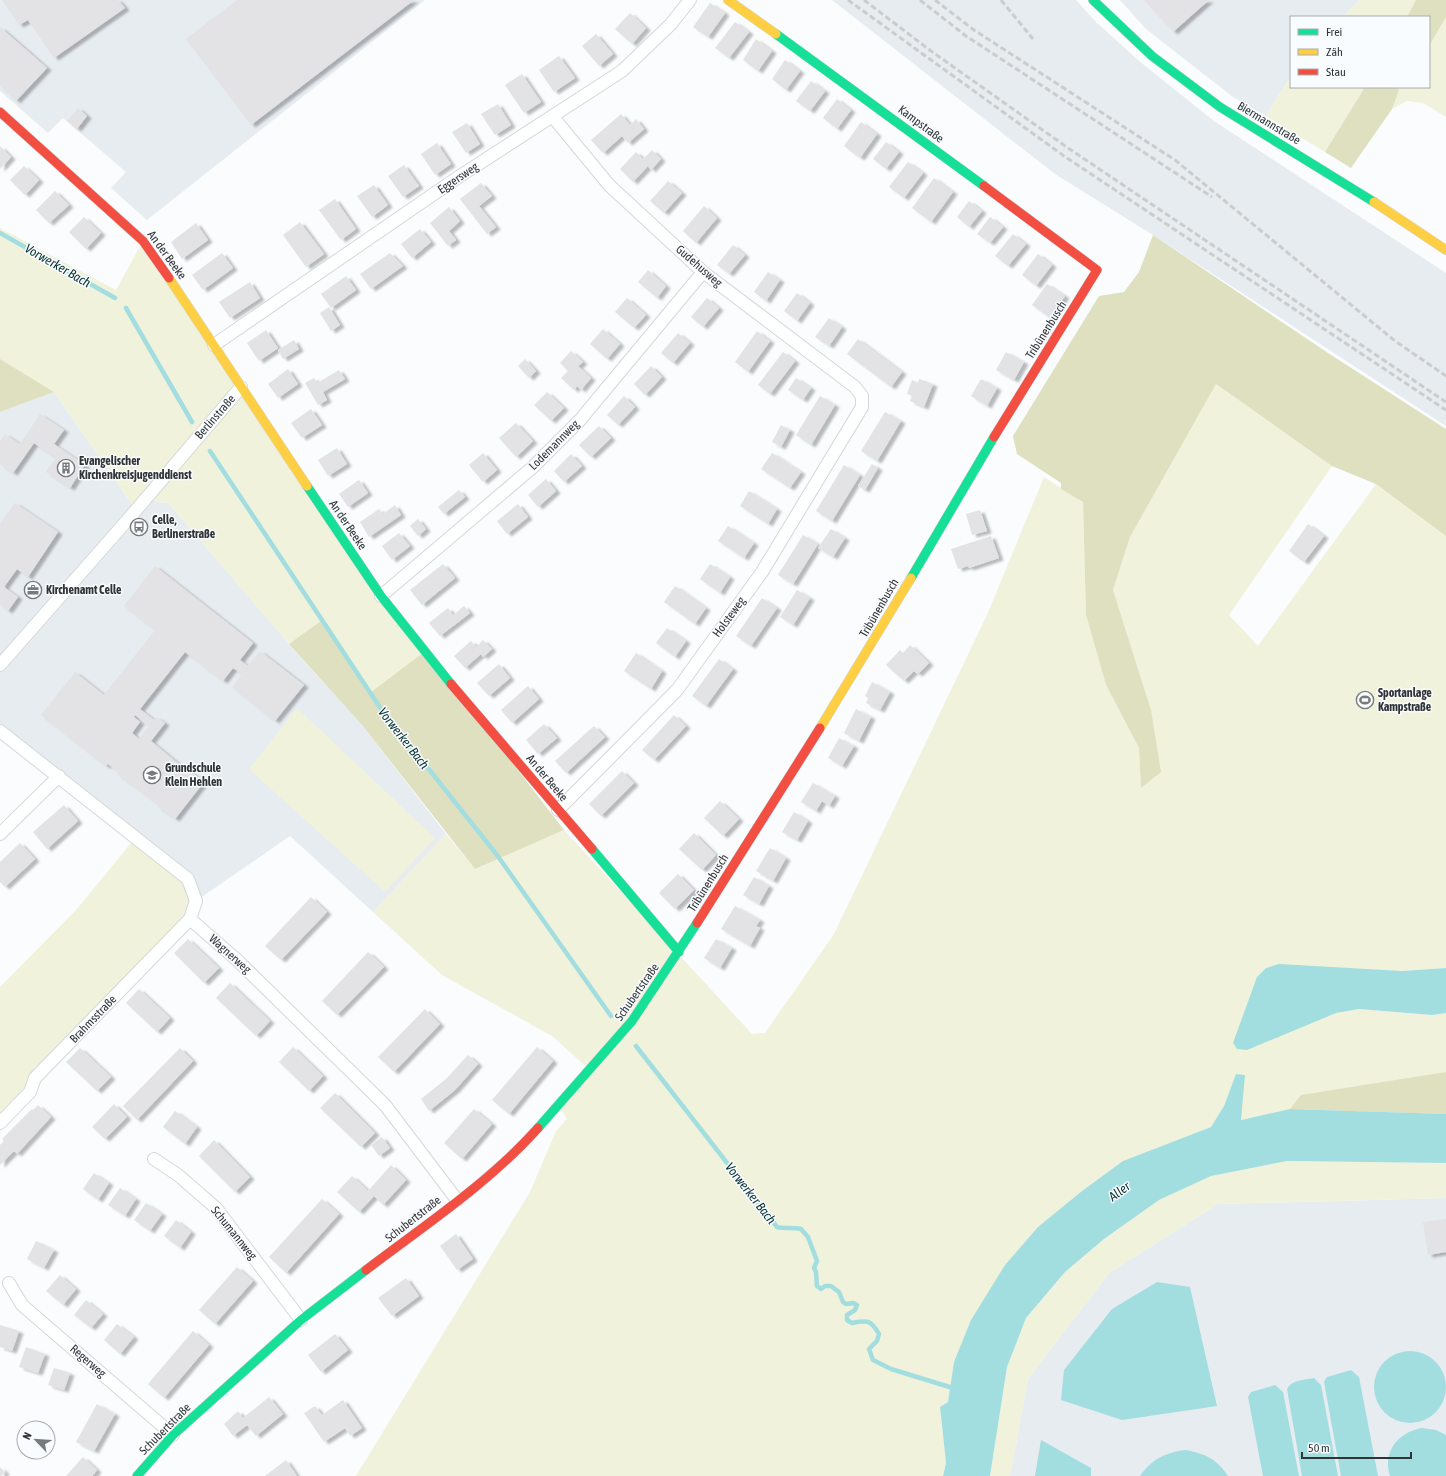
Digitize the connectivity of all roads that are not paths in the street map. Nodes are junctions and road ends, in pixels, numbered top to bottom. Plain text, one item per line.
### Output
1 (690, 0) edge
2 (728, 0) edge
3 (1093, 0) edge
4 (0, 112) edge
5 (553, 117) junction
6 (1446, 250) edge
7 (1097, 270) joint
8 (704, 272) junction
9 (214, 345) junction
10 (241, 387) junction
11 (862, 396) joint
12 (381, 596) junction
13 (0, 665) edge
14 (0, 731) edge
15 (59, 776) junction
16 (558, 810) junction
17 (0, 834) edge
18 (190, 919) junction
19 (678, 954) junction
20 (0, 1123) edge
21 (154, 1159) dead end
22 (457, 1200) junction
23 (9, 1283) dead end
24 (301, 1320) junction
25 (173, 1435) junction
26 (137, 1476) edge

1 - 5 street, Eggersweg
2 - 7 street, Kampstraße
3 - 6 street, Biermannstraße
4 - 9 street, An der Beeke
5 - 8 street, Gudehusweg
5 - 9 street, Eggersweg
7 - 19 street, Tribünenbusch
8 - 11 street, Gudehusweg
8 - 12 street, Lodemannweg
9 - 10 street, An der Beeke
10 - 12 street, An der Beeke
10 - 13 street, Berlinstraße
11 - 16 street, Holsteweg
12 - 16 street, An der Beeke
14 - 15 street
15 - 17 street
15 - 18 street
16 - 19 street, An der Beeke
18 - 20 street, Brahmsstraße
18 - 22 street, Wagnerweg
19 - 22 street, Schubertstraße
21 - 24 street, Schumannweg
22 - 24 street, Schubertstraße
23 - 25 street, Regerweg
24 - 25 street, Schubertstraße
25 - 26 street, Schubertstraße

